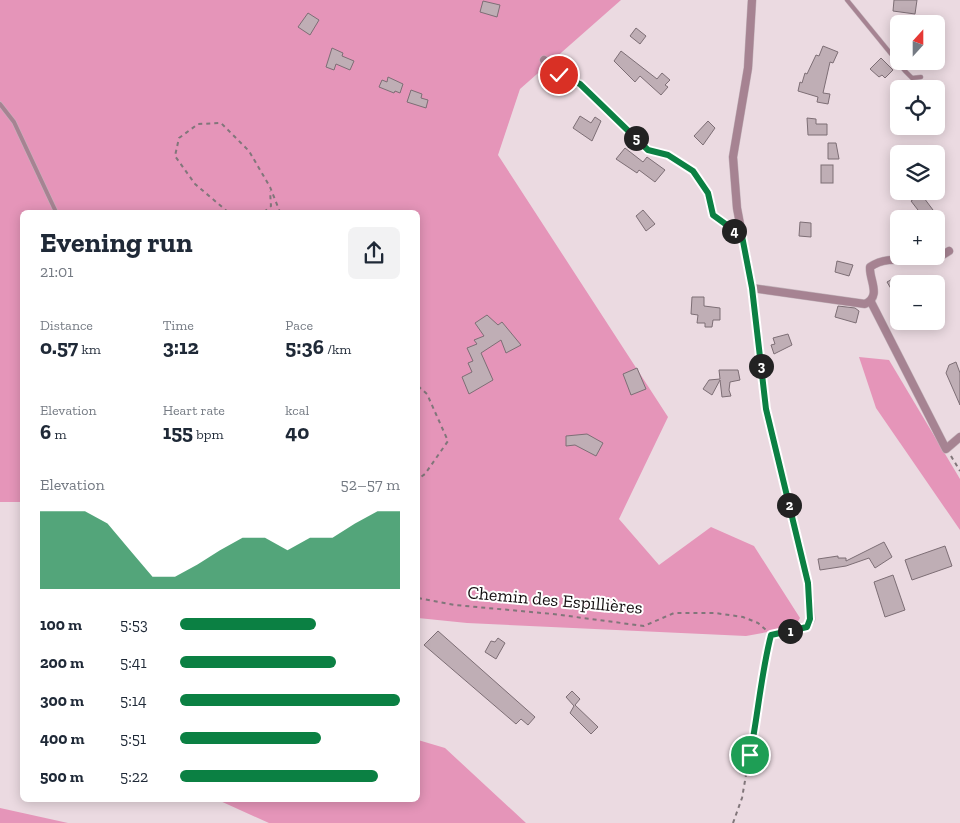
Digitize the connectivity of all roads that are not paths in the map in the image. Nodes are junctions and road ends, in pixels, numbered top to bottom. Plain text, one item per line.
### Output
1 (752, 0) edge
2 (847, 0) edge
3 (544, 60) dead end
4 (921, 77) dead end
5 (0, 104) edge
6 (55, 210) edge
7 (742, 236) junction
8 (949, 251) dead end
9 (752, 288) junction
10 (870, 302) junction
11 (960, 437) edge
12 (771, 635) road end

1 - 7 street
2 - 4 lane
3 - 7 street
5 - 6 lane
7 - 9 street
8 - 10 street
9 - 10 street
9 - 12 street
10 - 11 street

